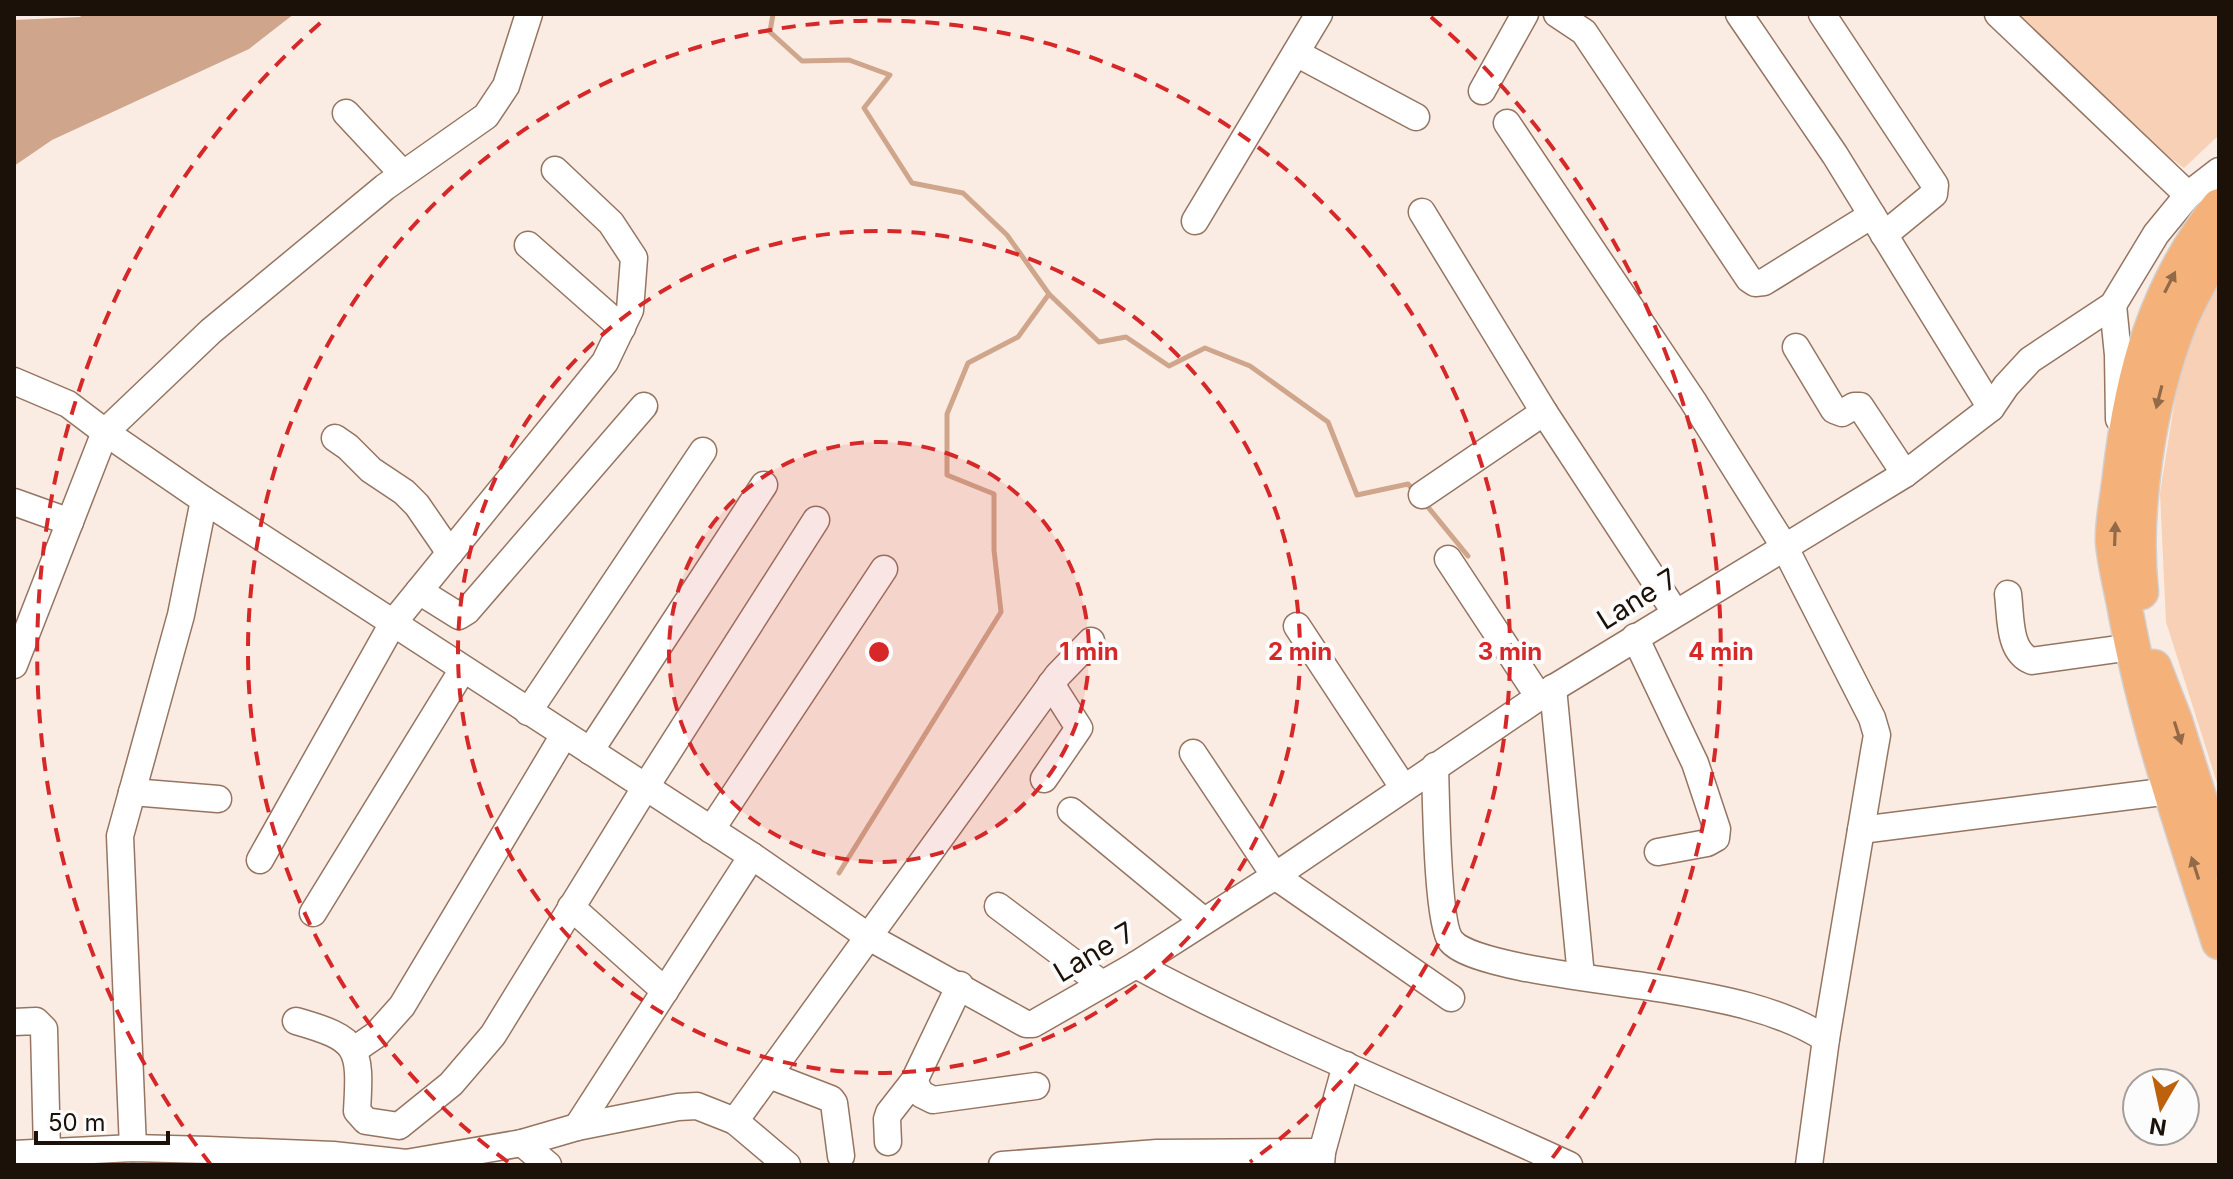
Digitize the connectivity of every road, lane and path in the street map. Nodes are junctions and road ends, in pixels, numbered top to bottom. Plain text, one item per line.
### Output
1 (529, 14) edge
2 (1319, 14) edge
3 (1525, 14) edge
4 (1557, 14) edge
5 (1739, 14) edge
6 (1822, 14) edge
7 (1998, 14) edge
8 (1296, 53) junction
9 (1482, 91) dead end
10 (346, 113) dead end
11 (1416, 117) dead end
12 (1507, 123) dead end
13 (555, 170) dead end
14 (2219, 171) edge
15 (403, 174) junction
16 (2204, 200) edge
17 (1422, 212) dead end
18 (1195, 221) dead end
19 (1878, 225) junction
20 (528, 245) dead end
21 (2219, 247) edge
22 (2113, 305) junction
23 (622, 328) junction
24 (1796, 347) dead end
25 (14, 381) edge
26 (644, 406) dead end
27 (1991, 408) junction
28 (1544, 412) junction
29 (105, 432) junction
30 (335, 438) dead end
31 (2123, 450) junction
32 (703, 451) dead end
33 (1905, 474) junction
34 (764, 485) dead end
35 (1422, 495) dead end
36 (204, 500) junction
37 (14, 502) edge
38 (816, 520) dead end
39 (70, 522) junction
40 (1784, 546) junction
41 (450, 553) junction
42 (1448, 559) dead end
43 (884, 569) dead end
44 (419, 591) junction
45 (2008, 594) dead end
46 (1675, 612) junction
47 (393, 623) junction
48 (1297, 626) dead end
49 (1635, 637) junction
50 (1091, 641) dead end
51 (2132, 647) junction
52 (14, 665) edge
53 (463, 669) junction
54 (1051, 684) junction
55 (2151, 687) junction
56 (1546, 693) junction
57 (528, 712) junction
58 (564, 735) junction
59 (590, 751) junction
60 (1193, 753) dead end
61 (1435, 766) junction
62 (1044, 779) dead end
63 (1403, 787) junction
64 (645, 788) junction
65 (2170, 791) junction
66 (132, 792) junction
67 (218, 799) dead end
68 (1071, 811) dead end
69 (711, 830) junction
70 (1861, 830) junction
71 (1658, 852) dead end
72 (752, 856) junction
73 (260, 860) dead end
74 (2219, 861) edge
75 (1275, 876) junction
76 (998, 906) dead end
77 (571, 907) junction
78 (313, 913) dead end
79 (1204, 921) junction
80 (869, 937) junction
81 (2219, 942) edge
82 (1136, 965) junction
83 (1581, 976) junction
84 (1102, 984) junction
85 (960, 985) junction
86 (665, 991) junction
87 (1451, 998) dead end
88 (296, 1021) dead end
89 (14, 1022) edge
90 (1826, 1039) junction
91 (354, 1050) junction
92 (1346, 1065) junction
93 (769, 1075) junction
94 (914, 1081) junction
95 (1036, 1086) dead end
96 (735, 1121) junction
97 (577, 1127) junction
98 (888, 1142) dead end
99 (522, 1143) junction
100 (133, 1148) junction
101 (47, 1152) junction
102 (14, 1154) edge
103 (841, 1156) dead end
104 (208, 1157) edge
105 (1157, 1159) edge
106 (1321, 1159) edge
107 (407, 1164) edge
108 (548, 1165) edge
109 (787, 1165) edge
110 (1002, 1165) edge
111 (1569, 1165) edge
112 (1809, 1165) edge

1 - 15 street
2 - 8 street
3 - 9 street
4 - 19 street
5 - 19 street
6 - 19 street
7 - 16 street
8 - 11 street
8 - 18 street
10 - 15 street
12 - 40 street
13 - 23 street
14 - 16 street, Lane 7
15 - 29 street
16 - 22 street, Lane 7
31 -> 16 main road
17 - 28 street
19 - 27 street
20 - 23 street
21 -> 55 main road
22 - 27 street, Lane 7
22 - 31 street
23 - 41 street
24 - 33 street
25 - 29 street
26 - 44 street
27 - 33 street, Lane 7
28 - 35 street
28 - 46 street
29 - 36 street
29 - 39 street
30 - 41 street
51 -> 31 main road
32 - 57 street
33 - 40 street, Lane 7
34 - 59 street
36 - 47 street
36 - 66 street
37 - 39 street
38 - 64 street
39 - 52 street
40 - 46 street, Lane 7
40 - 70 street
41 - 44 street
42 - 56 street
43 - 69 street
44 - 47 street
45 - 51 street
46 - 49 street, Lane 7
47 - 53 street
47 - 73 street
48 - 63 street
49 - 56 street, Lane 7
49 - 71 street
50 - 54 street
51 - 55 main road
53 - 57 street
53 - 78 street
54 - 62 street
54 - 80 street
55 - 65 main road
55 -> 74 main road
56 - 61 street, Lane 7
56 - 83 street
57 - 58 street
58 - 59 street
58 - 91 street
59 - 64 street
60 - 75 street
61 - 63 street, Lane 7
61 - 83 street
63 - 75 street, Lane 7
64 - 69 street
64 - 77 street
65 - 70 street
81 -> 65 main road
66 - 67 street
66 - 100 street
68 - 79 street
69 - 72 street
70 - 90 street
72 - 80 street
72 - 86 street
75 - 79 street, Lane 7
75 - 87 street
76 - 84 street
77 - 86 street
77 - 91 street
79 - 82 street, Lane 7
80 - 85 street
80 - 93 street
82 - 84 street, Lane 7
82 - 92 street
83 - 90 street
84 - 85 street, Lane 7
85 - 94 street
86 - 97 street
88 - 91 street
89 - 101 street
90 - 112 street
92 - 106 street
92 - 111 street
93 - 96 street
93 - 103 street
94 - 95 street
94 - 98 street
96 - 97 street
96 - 109 street
97 - 99 street
99 - 107 street
99 - 108 street
100 - 101 street
100 - 104 street
101 - 102 street
104 - 107 street
105 - 106 street
105 - 110 street

